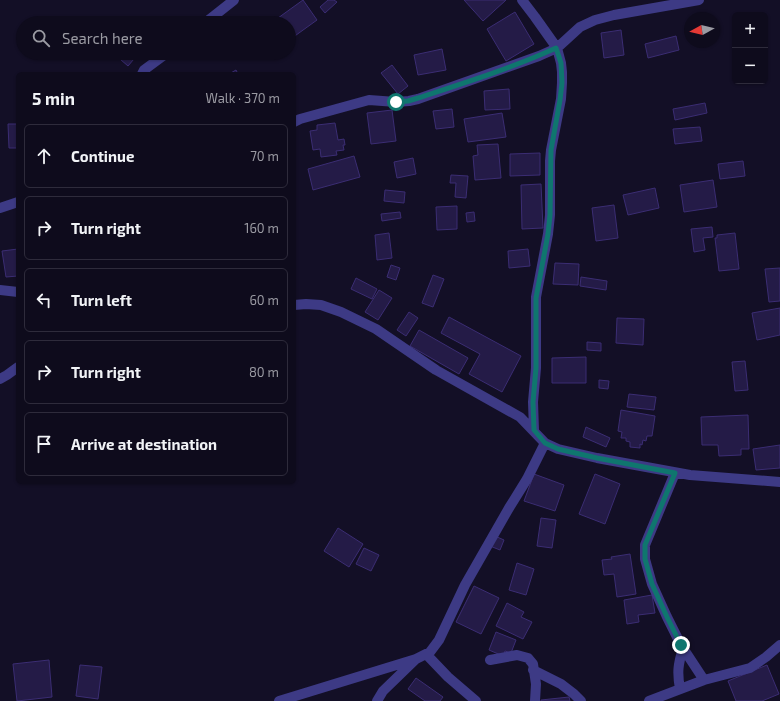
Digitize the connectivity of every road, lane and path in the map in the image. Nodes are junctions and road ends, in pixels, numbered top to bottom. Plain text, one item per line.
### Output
1 (234, 0) edge
2 (522, 0) edge
3 (699, 0) edge
4 (214, 16) edge
5 (556, 48) junction
6 (158, 60) edge
7 (143, 72) edge
8 (296, 121) edge
9 (16, 203) edge
10 (0, 208) edge
11 (0, 290) edge
12 (16, 292) edge
13 (296, 305) edge
14 (16, 368) edge
15 (0, 379) edge
16 (534, 430) junction
17 (545, 443) junction
18 (675, 473) junction
19 (780, 482) edge
20 (780, 645) edge
21 (683, 648) junction
22 (426, 654) junction
23 (416, 658) junction
24 (490, 660) dead end
25 (533, 670) junction
26 (704, 680) junction
27 (680, 689) junction
28 (304, 698) edge
29 (279, 701) edge
30 (377, 701) edge
31 (476, 701) edge
32 (535, 701) edge
33 (581, 701) edge
34 (649, 701) edge

1 - 4 street
2 - 5 street
3 - 5 street
5 - 8 street
5 - 16 street
6 - 7 street
9 - 10 street
11 - 12 street
13 - 16 street
14 - 15 street
16 - 17 street
17 - 18 street
17 - 22 street
18 - 19 street
18 - 21 street
20 - 26 street
21 - 26 street
21 - 27 street
22 - 23 street
22 - 31 street
23 - 28 street
23 - 30 street
24 - 25 street
25 - 32 street
25 - 33 street
26 - 27 street
27 - 34 street
28 - 29 street

